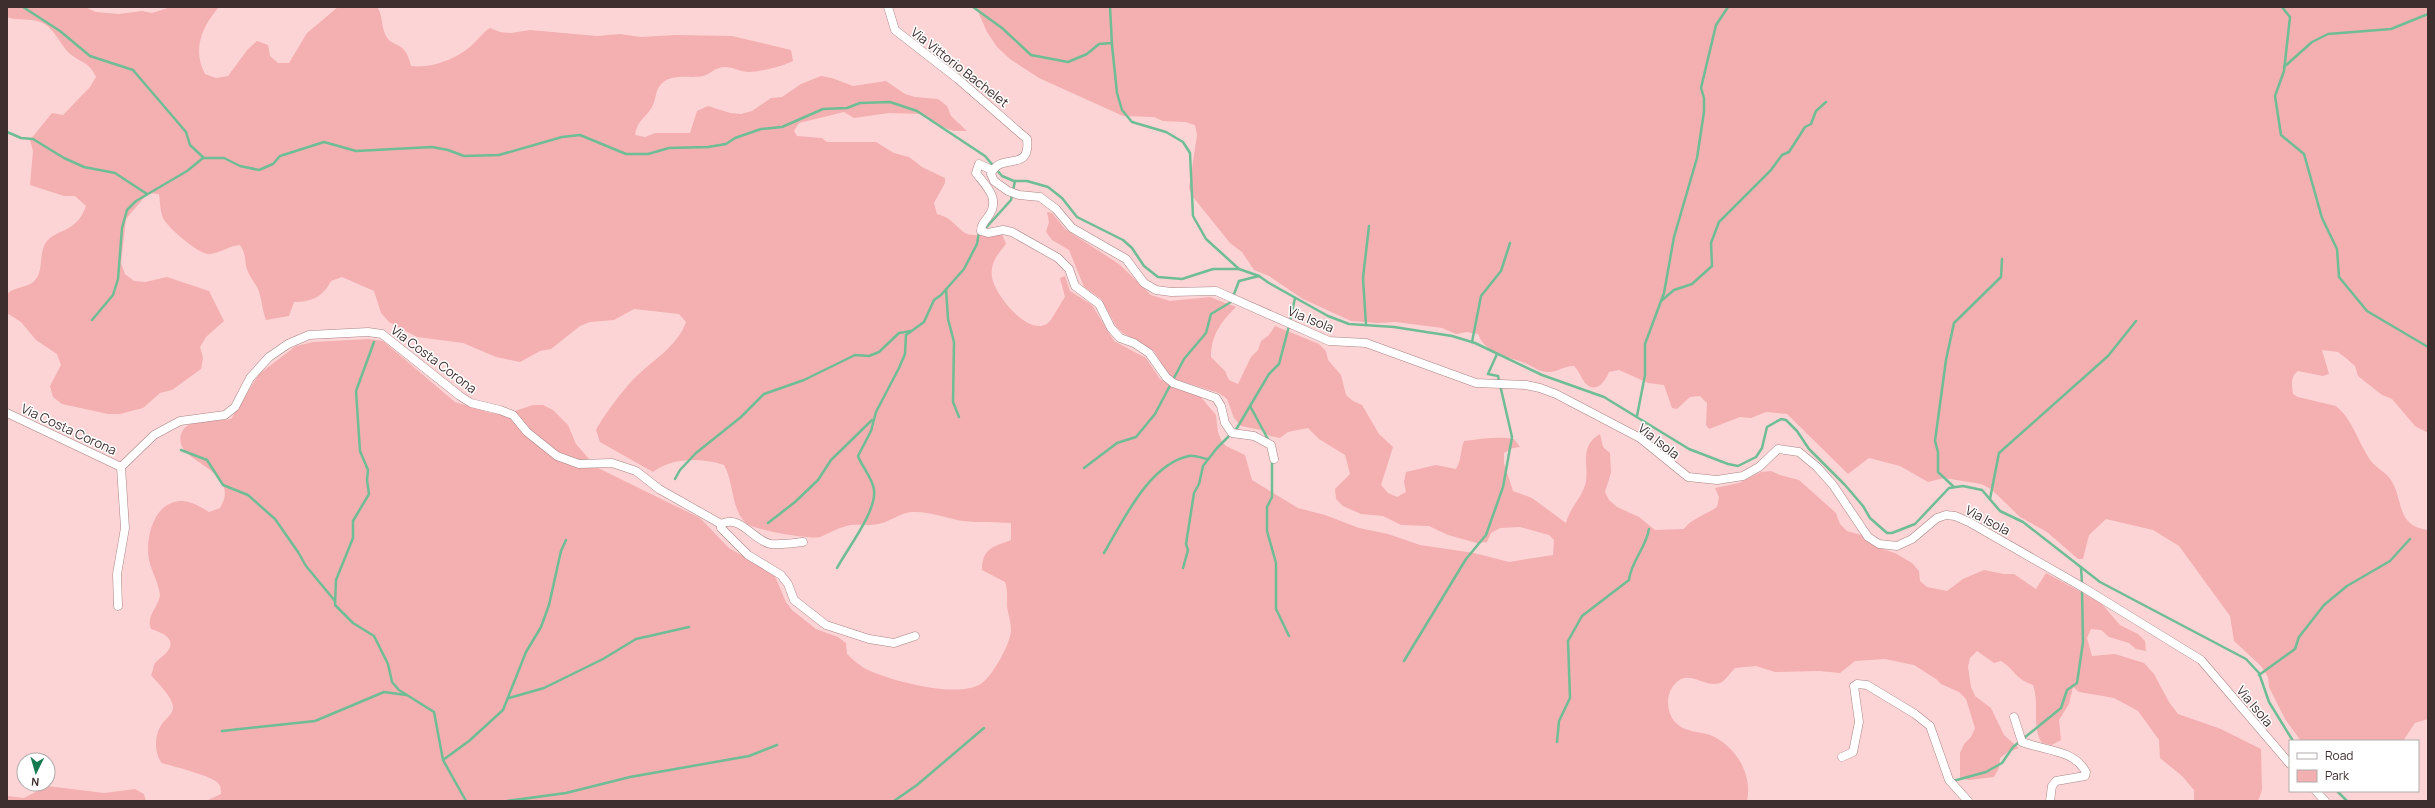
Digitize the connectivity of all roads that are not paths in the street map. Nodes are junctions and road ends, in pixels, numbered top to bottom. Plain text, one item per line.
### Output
1 (888, 7) edge
2 (992, 170) junction
3 (7, 413) edge
4 (1274, 459) dead end
5 (121, 467) junction
6 (721, 524) junction
7 (803, 542) dead end
8 (118, 606) dead end
9 (915, 636) dead end
10 (2014, 717) dead end
11 (1842, 757) dead end
12 (2289, 763) edge
13 (2317, 792) edge
14 (1968, 801) edge
15 (2050, 801) edge
16 (2325, 801) edge

1 - 2 street, Via Vittorio Bachelet
2 - 4 street
2 - 12 street, Via Isola
3 - 5 street, Via Costa Corona
5 - 6 street, Via Costa Corona
5 - 8 street, Via Costa Corona
6 - 7 street
6 - 9 street, Via Costa Corona
10 - 15 street
11 - 14 street
13 - 16 street

